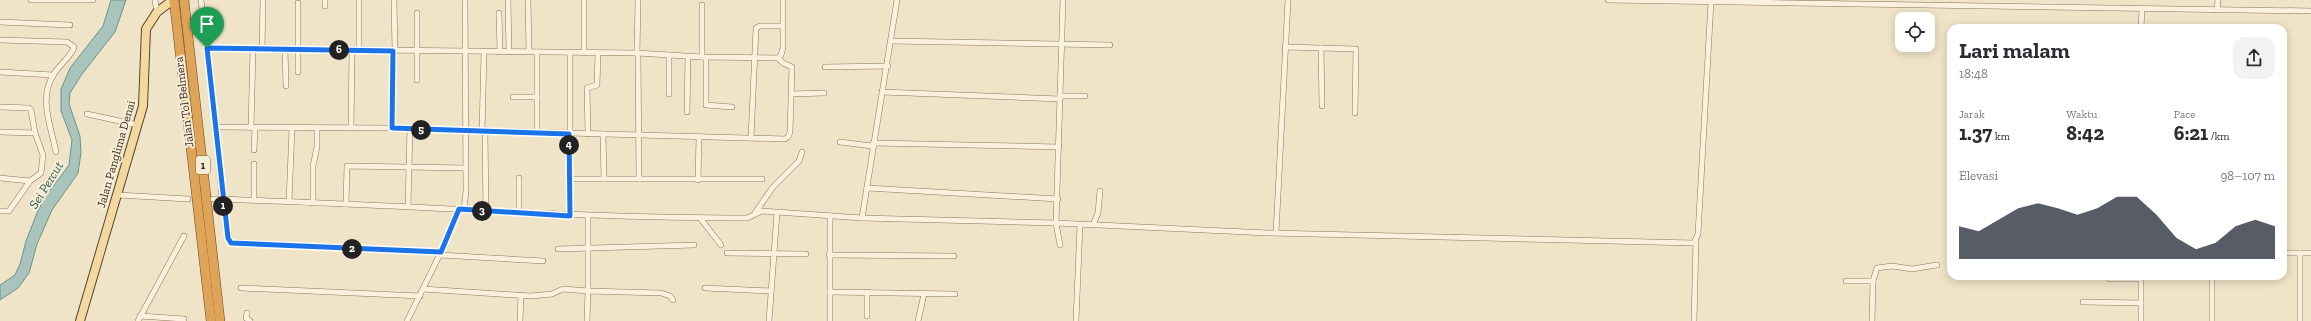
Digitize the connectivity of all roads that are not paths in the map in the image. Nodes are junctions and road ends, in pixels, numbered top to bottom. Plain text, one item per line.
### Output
1 (31, 0) edge
2 (93, 0) edge
3 (155, 0) edge
4 (174, 0) edge
5 (201, 0) edge
6 (263, 0) edge
7 (359, 0) edge
8 (394, 0) edge
9 (465, 0) edge
10 (508, 0) edge
11 (528, 0) edge
12 (584, 0) edge
13 (638, 0) edge
14 (783, 0) edge
15 (897, 0) edge
16 (1063, 0) edge
17 (1288, 0) edge
18 (1608, 0) edge
19 (2218, 0) edge
20 (1711, 2) junction
21 (298, 3) dead end
22 (1953, 3) edge
23 (184, 4) edge
24 (702, 5) dead end
25 (2142, 9) junction
26 (2217, 10) junction
27 (2311, 11) edge
28 (157, 12) junction
29 (417, 12) dead end
30 (499, 13) dead end
31 (0, 22) edge
32 (2141, 24) edge
33 (70, 25) dead end
34 (782, 26) junction
35 (0, 40) edge
36 (891, 41) junction
37 (1063, 44) junction
38 (1110, 45) dead end
39 (1285, 47) junction
40 (207, 48) junction
41 (1321, 48) junction
42 (253, 49) junction
43 (262, 49) junction
44 (285, 49) junction
45 (298, 49) junction
46 (352, 50) junction
47 (359, 50) junction
48 (394, 51) junction
49 (416, 51) junction
50 (466, 52) junction
51 (484, 52) junction
52 (500, 52) junction
53 (508, 52) junction
54 (529, 52) junction
55 (537, 52) junction
56 (570, 53) junction
57 (584, 53) junction
58 (598, 53) junction
59 (637, 53) junction
60 (669, 56) junction
61 (688, 57) junction
62 (704, 57) junction
63 (756, 57) junction
64 (778, 58) junction
65 (888, 66) junction
66 (825, 67) dead end
67 (0, 72) edge
68 (298, 72) dead end
69 (53, 75) junction
70 (417, 80) dead end
71 (286, 86) dead end
72 (882, 92) junction
73 (824, 93) dead end
74 (669, 94) dead end
75 (791, 94) junction
76 (1085, 96) dead end
77 (513, 97) dead end
78 (537, 97) junction
79 (1060, 97) junction
80 (732, 106) dead end
81 (1322, 106) dead end
82 (0, 107) edge
83 (687, 112) dead end
84 (1355, 113) dead end
85 (87, 114) dead end
86 (138, 125) junction
87 (216, 127) junction
88 (253, 128) junction
89 (292, 128) junction
90 (317, 128) junction
91 (351, 128) junction
92 (392, 128) junction
93 (410, 129) junction
94 (0, 132) edge
95 (465, 132) junction
96 (483, 132) junction
97 (35, 133) junction
98 (537, 133) junction
99 (569, 134) junction
100 (588, 134) junction
101 (603, 134) junction
102 (639, 135) junction
103 (699, 137) junction
104 (751, 138) junction
105 (840, 142) dead end
106 (873, 145) junction
107 (1059, 147) junction
108 (254, 150) dead end
109 (56, 152) dead end
110 (802, 152) dead end
111 (254, 164) dead end
112 (409, 166) junction
113 (466, 168) junction
114 (0, 178) edge
115 (519, 178) dead end
116 (570, 179) junction
117 (604, 179) junction
118 (639, 179) junction
119 (762, 179) dead end
120 (698, 180) junction
121 (30, 181) junction
122 (867, 188) junction
123 (1100, 191) dead end
124 (118, 195) junction
125 (188, 199) dead end
126 (213, 199) dead end
127 (222, 199) junction
128 (1058, 199) junction
129 (254, 200) junction
130 (289, 202) junction
131 (313, 203) junction
132 (346, 204) junction
133 (408, 206) junction
134 (461, 209) junction
135 (0, 211) edge
136 (486, 212) junction
137 (519, 213) junction
138 (777, 213) junction
139 (754, 214) junction
140 (570, 216) junction
141 (588, 216) junction
142 (830, 216) junction
143 (700, 218) junction
144 (862, 218) junction
145 (1056, 223) junction
146 (1080, 225) junction
147 (1093, 225) junction
148 (1276, 233) junction
149 (184, 236) dead end
150 (1696, 241) junction
151 (694, 245) dead end
152 (721, 245) dead end
153 (1060, 245) dead end
154 (558, 248) dead end
155 (588, 248) junction
156 (441, 253) junction
157 (727, 253) dead end
158 (775, 253) junction
159 (2287, 253) edge
160 (2300, 253) junction
161 (2311, 253) edge
162 (806, 254) dead end
163 (829, 255) junction
164 (954, 256) dead end
165 (543, 261) dead end
166 (1937, 265) dead end
167 (2141, 280) edge
168 (2212, 280) edge
169 (1846, 281) dead end
170 (1873, 281) junction
171 (241, 288) dead end
172 (705, 288) dead end
173 (423, 289) junction
174 (588, 291) junction
175 (771, 291) junction
176 (830, 292) junction
177 (867, 292) junction
178 (924, 294) junction
179 (955, 294) dead end
180 (522, 295) junction
181 (420, 296) junction
182 (673, 300) dead end
183 (2084, 302) dead end
184 (2141, 303) junction
185 (247, 313) dead end
186 (867, 316) dead end
187 (139, 319) edge
188 (184, 319) dead end
189 (80, 321) edge
190 (211, 321) edge
191 (220, 321) edge
192 (250, 321) edge
193 (407, 321) edge
194 (520, 321) edge
195 (587, 321) edge
196 (769, 321) edge
197 (830, 321) edge
198 (918, 321) edge
199 (1076, 321) edge
200 (1694, 321) edge
201 (1872, 321) edge
202 (2141, 321) edge
203 (2212, 321) edge
204 (2300, 321) edge

1 - 2 street
3 - 28 street
4 - 28 main road, Jalan Panglima Denai
4 - 190 highway, Jalan Tol Belmera / 1
5 - 40 street
6 - 43 street
7 - 47 street
8 - 48 street
9 - 50 street
10 - 53 street
11 - 54 street
12 - 57 street
13 - 59 street
14 - 34 street
15 - 36 street
16 - 37 street
17 - 39 street
18 - 20 street
19 - 26 street
20 - 22 street
20 - 150 street
21 - 45 street
22 - 25 street
23 - 191 highway, Jalan Tol Belmera / 1
24 - 62 street
25 - 26 street
25 - 32 street
26 - 27 street
28 - 86 main road, Jalan Panglima Denai
29 - 49 street
30 - 52 street
31 - 33 street
34 - 63 street
34 - 64 street
35 - 69 street
36 - 37 street
36 - 65 street
37 - 38 street
37 - 79 street
39 - 41 street
39 - 148 street
40 - 42 street
40 - 87 street
41 - 81 street
41 - 84 street
42 - 43 street
42 - 88 street
43 - 44 street
44 - 45 street
44 - 71 street
45 - 46 street
45 - 68 street
46 - 47 street
46 - 91 street
47 - 48 street
48 - 49 street
48 - 92 street
49 - 50 street
49 - 70 street
50 - 51 street
50 - 95 street
51 - 52 street
51 - 96 street
52 - 53 street
53 - 54 street
54 - 55 street
55 - 56 street
55 - 78 street
56 - 57 street
56 - 99 street
57 - 58 street
58 - 59 street
58 - 100 street
59 - 60 street
59 - 102 street
60 - 61 street
60 - 74 street
61 - 62 street
61 - 83 street
62 - 63 street
62 - 80 street
63 - 64 street
63 - 104 street
64 - 75 street
65 - 66 street
65 - 72 street
67 - 69 street
69 - 109 street
72 - 79 street
72 - 106 street
73 - 75 street
75 - 104 street
76 - 79 street
77 - 78 street
78 - 98 street
79 - 107 street
82 - 97 street
85 - 86 street
86 - 124 main road, Jalan Panglima Denai
87 - 88 street
87 - 127 street
88 - 89 street
88 - 108 street
89 - 90 street
89 - 130 street
90 - 91 street
90 - 131 street
91 - 92 street
92 - 93 street
93 - 95 street
93 - 112 street
94 - 97 street
95 - 96 street
95 - 113 street
96 - 98 street
96 - 136 street
97 - 121 street
98 - 99 street
99 - 100 street
99 - 116 street
100 - 101 street
101 - 102 street
101 - 117 street
102 - 103 street
102 - 118 street
103 - 104 street
103 - 120 street
105 - 106 street
106 - 107 street
106 - 122 street
107 - 128 street
110 - 139 street
111 - 129 street
112 - 113 street
112 - 132 street
112 - 133 street
113 - 134 street
114 - 121 street
115 - 137 street
116 - 117 street
116 - 140 street
117 - 118 street
118 - 120 street
119 - 120 street
121 - 135 street
122 - 128 street
122 - 144 street
123 - 147 street
124 - 125 street
124 - 189 main road, Jalan Panglima Denai
126 - 127 street
127 - 129 street
127 - 156 street
128 - 145 street
129 - 130 street
130 - 131 street
131 - 132 street
132 - 133 street
133 - 134 street
134 - 136 street
134 - 156 street
136 - 137 street
137 - 140 street
138 - 139 street
138 - 142 street
138 - 158 street
139 - 143 street
140 - 141 street
141 - 143 street
141 - 155 street
142 - 144 street
142 - 163 street
143 - 152 street
144 - 145 street
145 - 146 street
145 - 153 street
146 - 147 street
146 - 199 street
147 - 148 street
148 - 150 street
149 - 187 street
150 - 200 street
151 - 155 street
154 - 155 street
155 - 174 street
156 - 165 street
156 - 173 street
157 - 158 street
158 - 162 street
158 - 175 street
159 - 160 street
160 - 161 street
160 - 204 street
163 - 164 street
163 - 176 street
166 - 170 street
167 - 184 street
168 - 203 street
169 - 170 street
170 - 201 street
171 - 181 street
172 - 175 street
173 - 180 street
173 - 181 street
174 - 180 street
174 - 182 street
174 - 195 street
175 - 196 street
176 - 177 street
176 - 197 street
177 - 178 street
177 - 186 street
178 - 179 street
178 - 198 street
180 - 194 street
181 - 193 street
183 - 184 street
184 - 202 street
185 - 192 street
187 - 188 street

